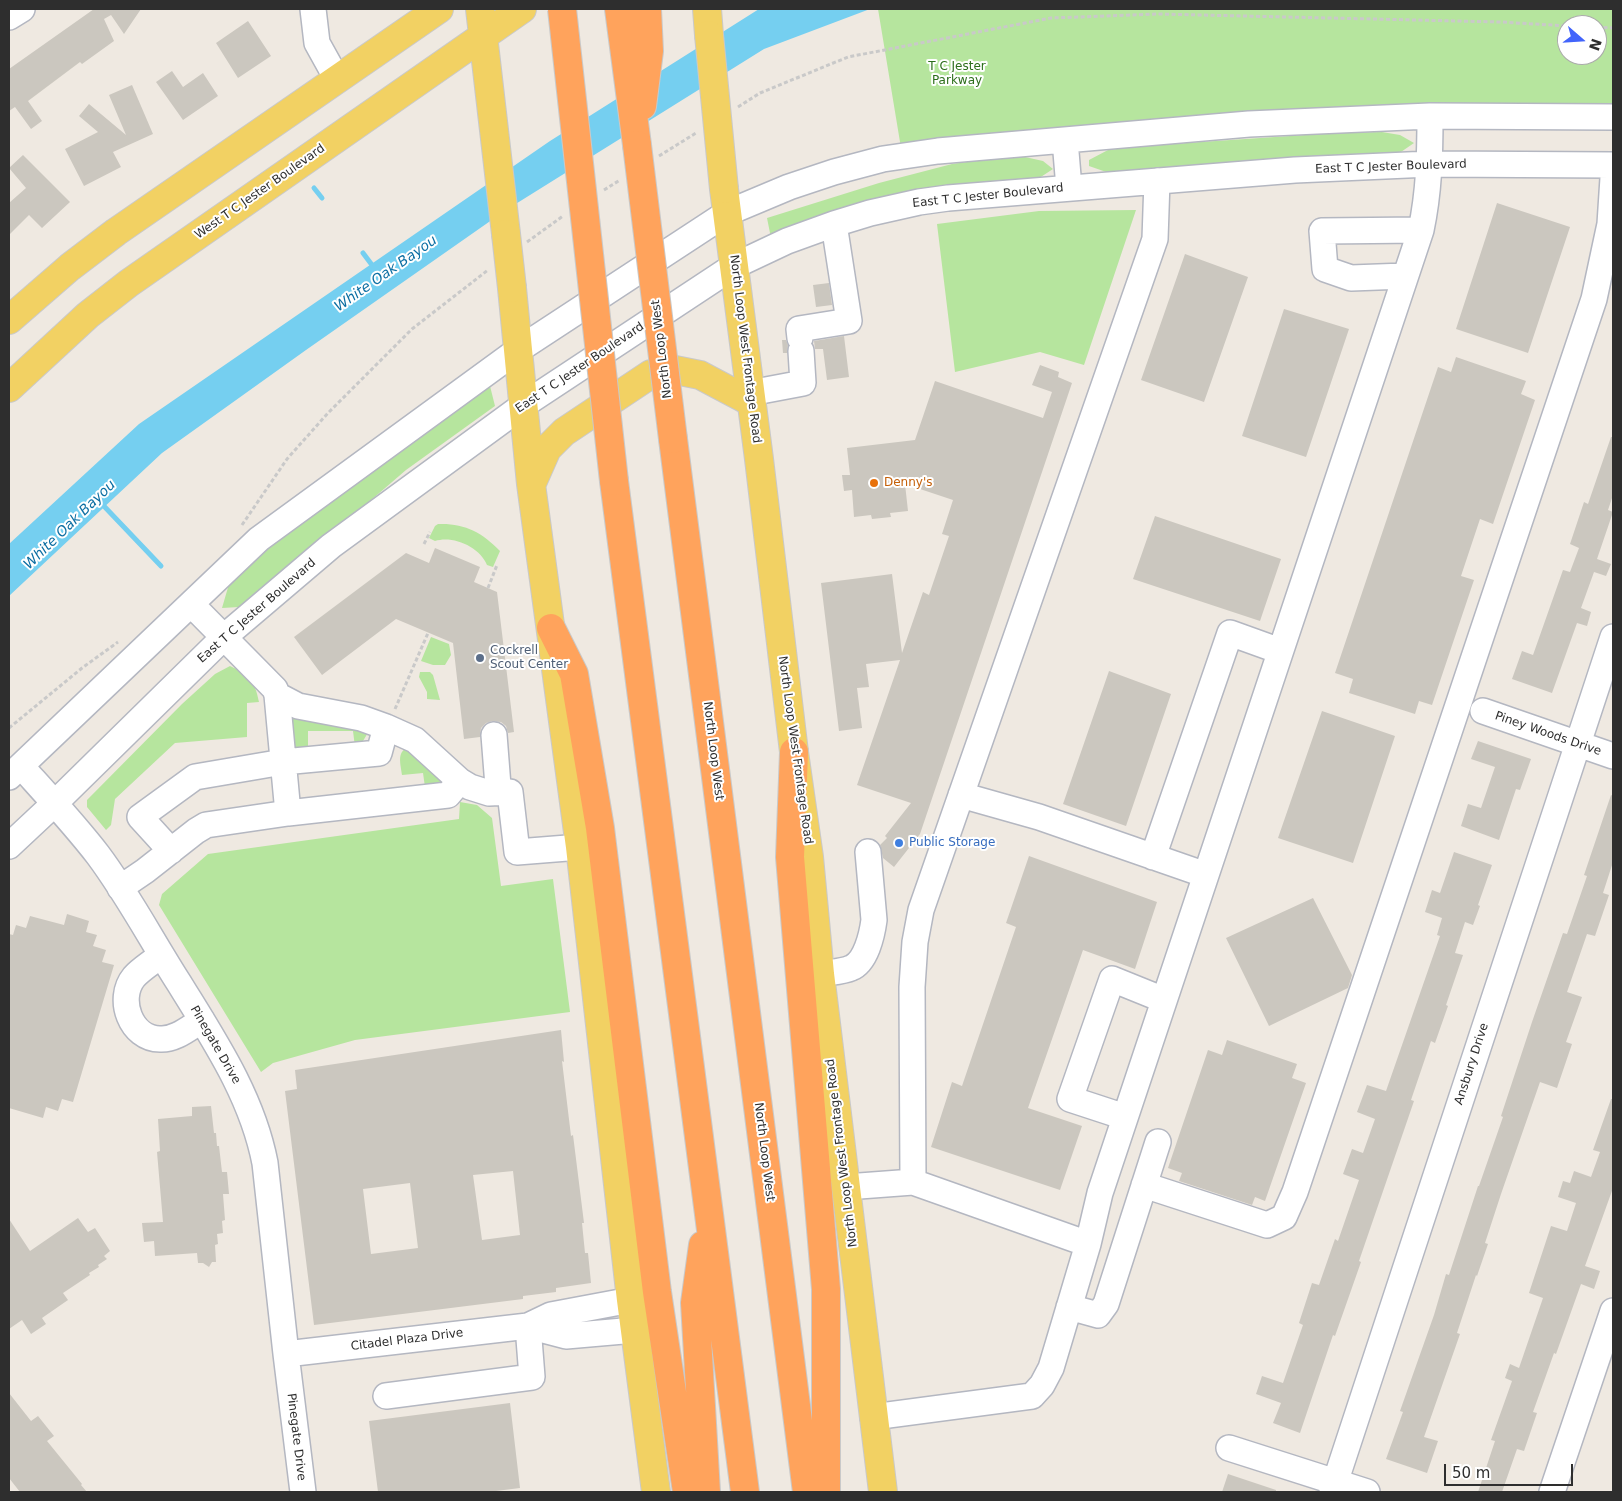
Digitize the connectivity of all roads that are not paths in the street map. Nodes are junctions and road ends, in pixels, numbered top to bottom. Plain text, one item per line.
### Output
1 (22, 9) edge
2 (313, 9) edge
3 (522, 9) edge
4 (562, 9) edge
5 (619, 9) edge
6 (647, 9) edge
7 (707, 9) edge
8 (421, 14) edge
9 (9, 17) edge
10 (482, 22) edge
11 (337, 80) junction
12 (1430, 116) junction
13 (1613, 117) edge
14 (1065, 140) junction
15 (637, 144) junction
16 (1430, 164) junction
17 (1613, 165) edge
18 (1613, 178) edge
19 (1157, 181) junction
20 (1069, 188) junction
21 (726, 201) junction
22 (834, 224) junction
23 (1421, 230) junction
24 (734, 266) junction
25 (1405, 276) junction
26 (9, 320) edge
27 (518, 350) junction
28 (9, 388) edge
29 (750, 398) junction
30 (524, 404) junction
31 (531, 484) junction
32 (191, 604) junction
33 (551, 628) junction
34 (224, 637) junction
35 (1613, 637) edge
36 (1280, 651) junction
37 (277, 695) junction
38 (1483, 712) dead end
39 (386, 727) junction
40 (494, 735) dead end
41 (1577, 744) junction
42 (794, 752) junction
43 (1613, 756) edge
44 (283, 762) junction
45 (15, 772) edge
46 (460, 781) junction
47 (498, 786) dead end
48 (961, 795) junction
49 (55, 803) junction
50 (288, 813) junction
51 (9, 846) edge
52 (580, 847) junction
53 (170, 851) junction
54 (868, 852) dead end
55 (1153, 856) junction
56 (1206, 875) junction
57 (120, 888) junction
58 (161, 955) junction
59 (820, 974) junction
60 (1164, 1000) junction
61 (202, 1020) junction
62 (1125, 1117) junction
63 (1158, 1142) dead end
64 (913, 1182) junction
65 (1144, 1185) junction
66 (846, 1187) junction
67 (707, 1209) junction
68 (1088, 1244) junction
69 (632, 1300) junction
70 (1069, 1307) junction
71 (1613, 1311) edge
72 (528, 1326) junction
73 (635, 1330) junction
74 (286, 1354) junction
75 (386, 1396) dead end
76 (874, 1417) junction
77 (1229, 1448) dead end
78 (1334, 1487) edge
79 (303, 1492) edge
80 (656, 1492) edge
81 (687, 1492) edge
82 (706, 1492) edge
83 (745, 1492) edge
84 (807, 1492) edge
85 (826, 1492) edge
86 (883, 1492) edge
87 (1367, 1492) edge
88 (1552, 1492) edge

1 - 9 street
2 - 11 street
3 - 10 main road, West T C Jester Boulevard
4 - 67 highway, bridge
5 - 15 highway, North Loop West
6 - 15 highway
7 - 21 main road, North Loop West Frontage Road, bridge
8 - 11 main road
10 - 27 main road, bridge
10 - 28 main road, West T C Jester Boulevard
11 - 26 main road
12 - 13 street
12 - 14 street
12 - 16 street
14 - 20 street
14 - 21 street
15 - 84 highway, North Loop West, bridge
16 - 17 street, East T C Jester Boulevard
16 - 19 street, East T C Jester Boulevard
16 - 23 street
18 - 65 street
19 - 20 street, East T C Jester Boulevard
19 - 48 street
20 - 22 street, East T C Jester Boulevard
21 - 24 main road, North Loop West Frontage Road
21 - 27 street
22 - 24 street, East T C Jester Boulevard
22 - 29 street
23 - 25 street
23 - 25 street
24 - 29 main road, North Loop West Frontage Road
24 - 30 street, East T C Jester Boulevard
25 - 36 street
27 - 30 main road
27 - 32 street
29 - 31 main road
29 - 42 main road, North Loop West Frontage Road
30 - 31 main road
30 - 34 street, East T C Jester Boulevard
31 - 33 main road
32 - 34 street
32 - 45 street
33 - 52 main road
33 - 81 highway
34 - 37 street
34 - 49 street, East T C Jester Boulevard
35 - 41 street, Ansbury Drive
36 - 55 street
36 - 56 street
37 - 39 street
37 - 44 street
38 - 41 street, Piney Woods Drive
39 - 44 street
39 - 46 street
40 - 47 street
41 - 43 street, Piney Woods Drive
41 - 78 street, Ansbury Drive
42 - 59 main road, North Loop West Frontage Road
42 - 85 highway
44 - 50 street
44 - 53 street
45 - 49 street, Pinegate Drive
46 - 50 street
46 - 52 street
48 - 55 street
48 - 64 street
49 - 51 street, East T C Jester Boulevard
49 - 57 street, Pinegate Drive
50 - 53 street
52 - 69 main road
53 - 57 street
54 - 59 street
55 - 56 street
56 - 60 street
57 - 58 street, Pinegate Drive
58 - 61 street, Pinegate Drive
58 - 61 street
59 - 66 main road, North Loop West Frontage Road
60 - 62 street
60 - 62 street
61 - 74 street, Pinegate Drive
62 - 68 street
63 - 65 street
64 - 66 street
64 - 68 street
65 - 70 street
66 - 76 main road, North Loop West Frontage Road
67 - 82 highway
67 - 83 highway
68 - 70 street
69 - 72 street, Citadel Plaza Drive
69 - 73 main road
70 - 76 street
71 - 88 street
72 - 73 street, Citadel Plaza Drive
72 - 74 street, Citadel Plaza Drive
72 - 75 street
73 - 80 main road
74 - 79 street, Pinegate Drive
76 - 86 main road, North Loop West Frontage Road
77 - 78 street
78 - 87 street

